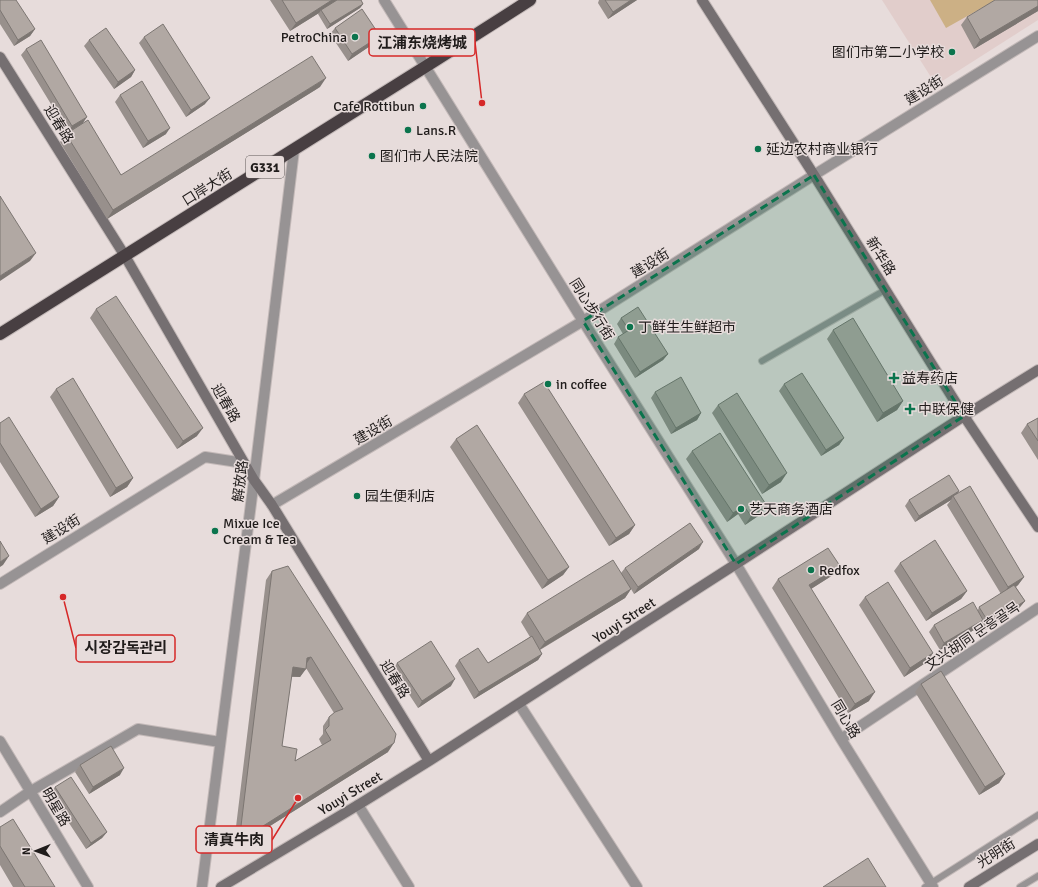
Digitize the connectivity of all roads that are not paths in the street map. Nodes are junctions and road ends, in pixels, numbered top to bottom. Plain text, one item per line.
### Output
1 (384, 0) edge
2 (530, 0) edge
3 (702, 0) edge
4 (1038, 36) edge
5 (0, 57) edge
6 (425, 67) junction
7 (294, 150) junction
8 (814, 175) junction
9 (125, 256) junction
10 (885, 290) junction
11 (583, 322) junction
12 (0, 334) edge
13 (762, 361) dead end
14 (1038, 370) edge
15 (964, 416) junction
16 (244, 463) junction
17 (254, 480) junction
18 (272, 505) junction
19 (1038, 527) edge
20 (736, 564) junction
21 (0, 584) edge
22 (1038, 608) edge
23 (519, 704) junction
24 (841, 740) junction
25 (0, 741) edge
26 (220, 742) junction
27 (429, 761) junction
28 (30, 792) junction
29 (358, 805) junction
30 (0, 812) edge
31 (1038, 815) edge
32 (1038, 844) edge
33 (1038, 876) edge
34 (930, 886) edge
35 (88, 887) edge
36 (202, 887) edge
37 (221, 887) edge
38 (409, 887) edge
39 (637, 887) edge
40 (969, 887) edge
41 (1020, 887) edge

1 - 6 street
2 - 6 highway, 口岸大街 / G331
3 - 8 street, 新华路
4 - 8 street, 建设街
5 - 9 street, 迎春路
6 - 7 highway, 口岸大街 / G331
6 - 11 street, 同心步行街
7 - 9 highway, 口岸大街 / G331
7 - 17 street, 解放路
8 - 10 street, 新华路
8 - 11 street, 建设街
9 - 12 highway, 口岸大街 / G331
9 - 16 street, 迎春路
10 - 13 lane
10 - 15 street, 新华路
11 - 18 street, 建设街
11 - 20 street, 同心步行街
14 - 15 street, Youyi Street
15 - 19 street, 新华路
15 - 20 street, Youyi Street
16 - 17 street, 迎春路
16 - 21 street, 建设街
17 - 18 street, 迎春路
17 - 26 street, 解放路
18 - 27 street, 迎春路
20 - 23 street, Youyi Street
20 - 24 street, 同心路
22 - 24 street, 文兴胡同 문흥골목
23 - 27 street, Youyi Street
23 - 39 street
24 - 34 street, 同心路
25 - 28 street, 明星路
26 - 28 street
26 - 36 street, 解放路
27 - 29 street, Youyi Street
28 - 30 street
28 - 35 street, 明星路
29 - 37 street, Youyi Street
29 - 38 street
31 - 34 lane
32 - 40 street, 光明街
33 - 41 lane

